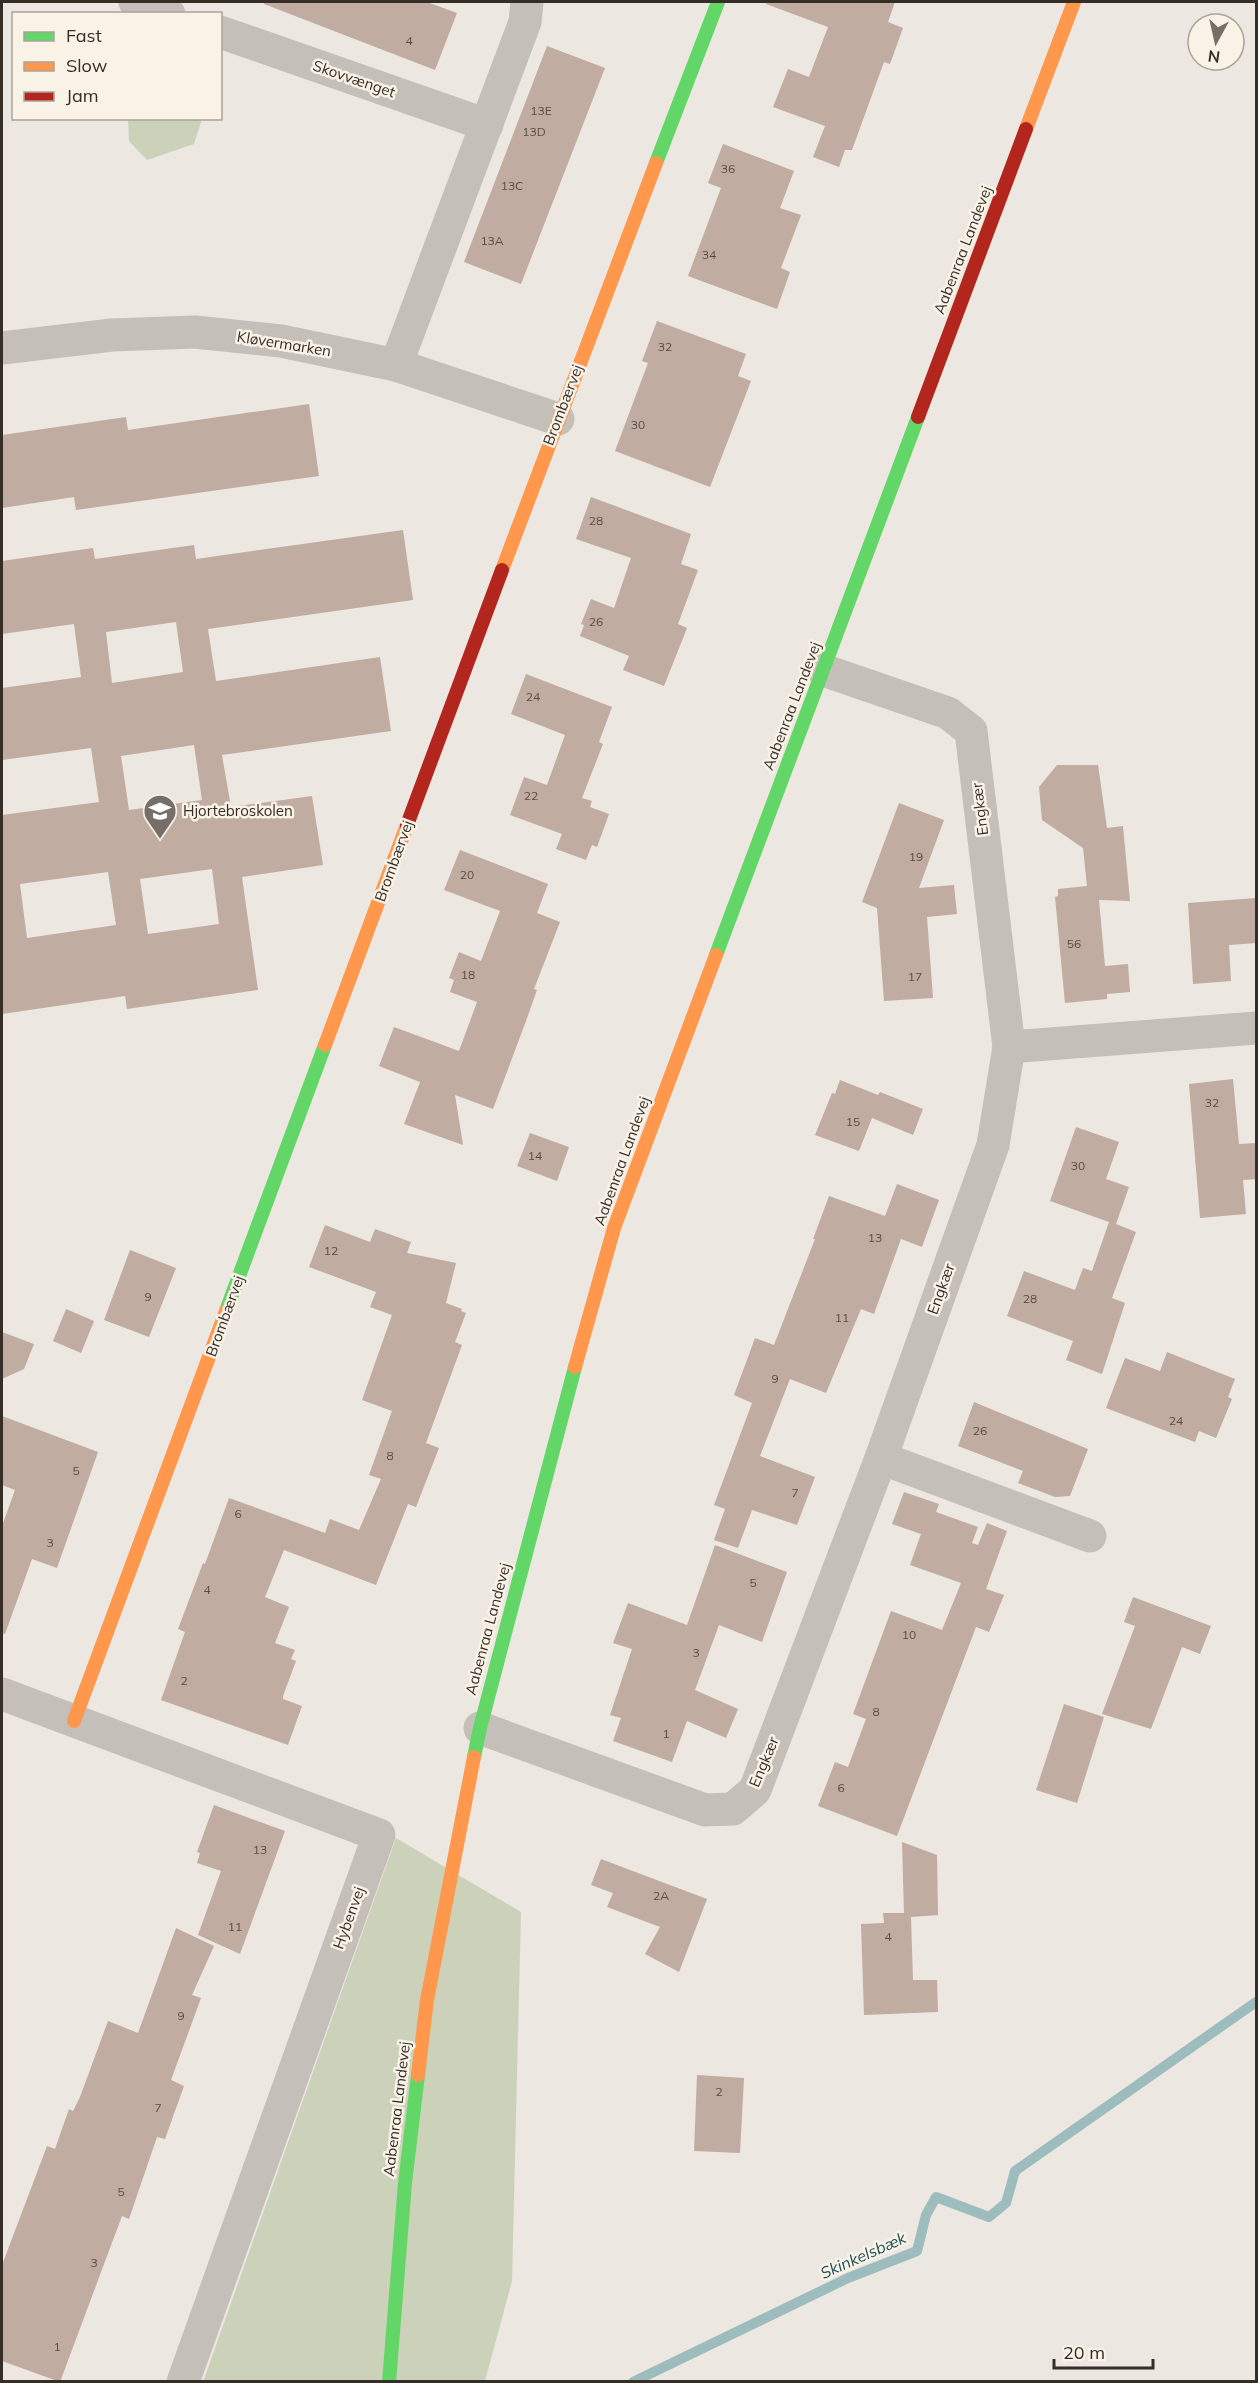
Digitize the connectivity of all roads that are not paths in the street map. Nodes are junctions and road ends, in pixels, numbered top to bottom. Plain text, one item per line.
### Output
1 (135, 2) edge
2 (526, 2) edge
3 (718, 2) edge
4 (1074, 2) edge
5 (163, 12) edge
6 (222, 33) edge
7 (487, 126) junction
8 (2, 348) edge
9 (396, 365) junction
10 (558, 419) junction
11 (823, 670) junction
12 (1257, 1028) edge
13 (1009, 1047) junction
14 (881, 1458) junction
15 (1090, 1536) dead end
16 (2, 1694) edge
17 (74, 1721) junction
18 (480, 1728) junction
19 (183, 2382) edge
20 (389, 2382) edge

1 - 5 street
2 - 7 street
3 - 10 main road, Brombærvej
4 - 11 main road, Aabenraa Landevej
6 - 7 street, Skovvænget
7 - 9 street
8 - 9 street, Kløvermarken
9 - 10 street, Kløvermarken
10 - 17 main road, Brombærvej
11 - 13 street, Engkær
11 - 18 main road, Aabenraa Landevej
12 - 13 street
13 - 14 street, Engkær
14 - 15 street
14 - 18 street, Engkær
16 - 17 street, Hybenvej
17 - 19 street, Hybenvej
18 - 20 main road, Aabenraa Landevej

